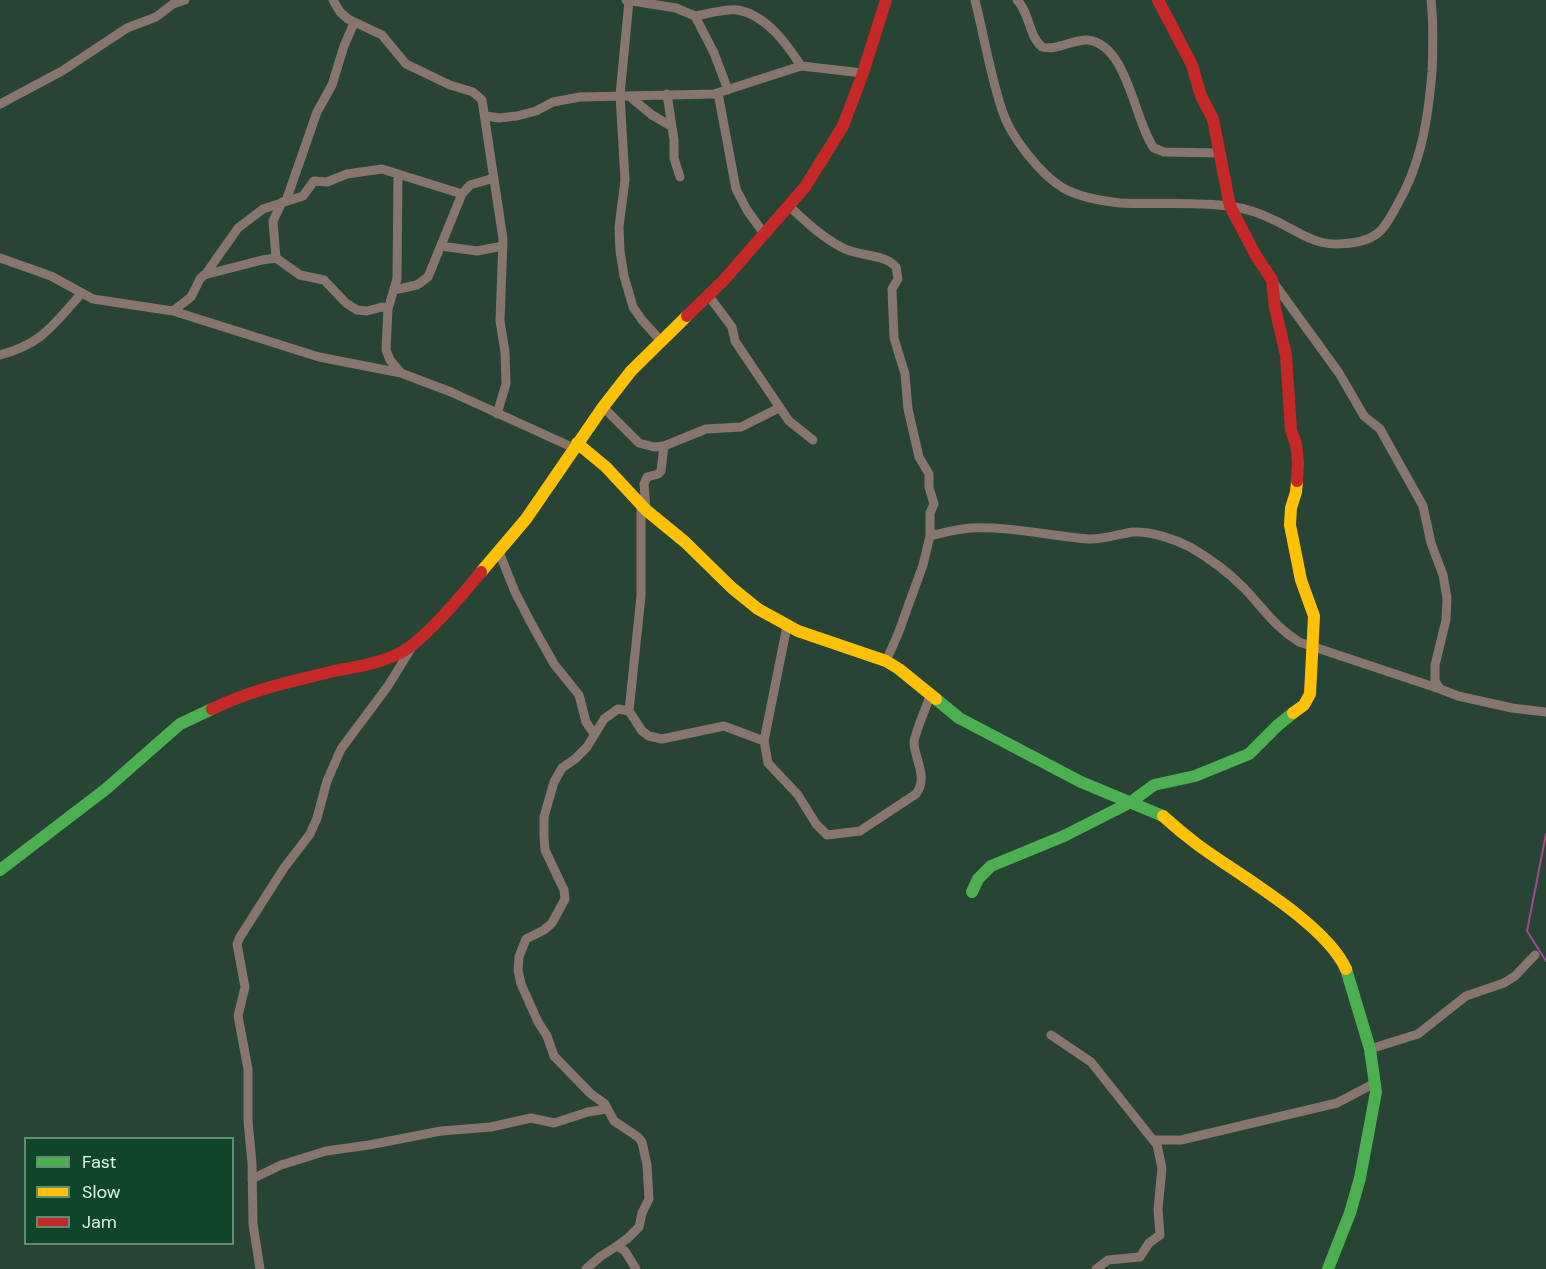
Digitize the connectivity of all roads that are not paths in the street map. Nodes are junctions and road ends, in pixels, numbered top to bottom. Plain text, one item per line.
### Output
1 (185, 0) edge
2 (333, 0) edge
3 (886, 0) edge
4 (975, 0) edge
5 (1017, 0) edge
6 (1158, 0) edge
7 (1431, 0) edge
8 (628, 1) edge
9 (695, 16) junction
10 (354, 23) junction
11 (801, 66) junction
12 (863, 73) junction
13 (728, 90) junction
14 (718, 93) junction
15 (667, 94) junction
16 (625, 95) junction
17 (0, 104) edge
18 (486, 116) junction
19 (671, 126) junction
20 (1220, 153) junction
21 (398, 174) junction
22 (680, 177) dead end
23 (494, 178) junction
24 (462, 194) junction
25 (284, 202) junction
26 (1230, 206) junction
27 (790, 207) junction
28 (765, 235) junction
29 (441, 246) junction
30 (503, 246) junction
31 (0, 258) edge
32 (276, 258) junction
33 (204, 275) junction
34 (1272, 280) junction
35 (394, 290) junction
36 (81, 294) junction
37 (708, 295) junction
38 (388, 309) junction
39 (173, 311) junction
40 (662, 341) junction
41 (0, 355) edge
42 (401, 373) junction
43 (603, 407) junction
44 (779, 408) junction
45 (497, 414) junction
46 (813, 440) dead end
47 (576, 446) junction
48 (664, 446) junction
49 (644, 508) junction
50 (930, 536) junction
51 (499, 552) junction
52 (787, 626) junction
53 (413, 645) junction
54 (1312, 646) junction
55 (886, 661) junction
56 (1440, 689) junction
57 (930, 695) junction
58 (629, 711) junction
59 (1546, 712) edge
60 (594, 734) junction
61 (764, 741) junction
62 (1131, 802) junction
63 (0, 870) edge
64 (972, 892) dead end
65 (1534, 955) dead end
66 (1051, 1035) dead end
67 (1370, 1049) junction
68 (1375, 1083) junction
69 (607, 1109) junction
70 (1154, 1140) junction
71 (252, 1179) junction
72 (617, 1246) junction
73 (260, 1269) edge
74 (586, 1269) edge
75 (636, 1269) edge
76 (1096, 1269) edge
77 (1328, 1269) edge

1 - 17 street
2 - 10 street
3 - 12 street
4 - 26 street
5 - 20 street
6 - 20 street
7 - 26 street
8 - 9 street
8 - 16 street
9 - 11 street
9 - 13 street
10 - 18 street
10 - 25 street
11 - 12 street
11 - 13 street
12 - 27 street
13 - 14 street
14 - 15 street
14 - 28 street
15 - 16 street
15 - 19 street
16 - 18 street
16 - 19 street
16 - 40 street
18 - 23 street
19 - 22 street
20 - 26 street
21 - 24 street
21 - 25 street
21 - 35 street
23 - 24 street
23 - 30 street
24 - 29 street
25 - 32 street
25 - 33 street
26 - 34 street
27 - 28 street
27 - 50 street
28 - 37 street
29 - 30 street
29 - 35 street
30 - 45 street
31 - 36 street
32 - 33 street
32 - 38 street
33 - 39 street
34 - 54 street
34 - 56 street
35 - 38 street
36 - 39 street
36 - 41 street
37 - 40 street
37 - 44 street
38 - 42 street
39 - 42 street
40 - 43 street
42 - 45 street
43 - 47 street
43 - 48 street
44 - 46 street
44 - 48 street
45 - 47 street
47 - 49 street
47 - 51 street
48 - 49 street
49 - 52 street
49 - 58 street
50 - 54 street
50 - 55 street
51 - 53 street
51 - 60 street
52 - 55 street
52 - 61 street
53 - 63 street
53 - 71 street
54 - 56 street
54 - 62 street
55 - 57 street
56 - 59 street
57 - 61 street
57 - 62 street
58 - 60 street
58 - 61 street
60 - 69 street
62 - 64 street
62 - 67 street
65 - 67 street
66 - 70 street
67 - 68 street
68 - 70 street
68 - 77 street
69 - 71 street
69 - 72 street
70 - 76 street
71 - 73 street
72 - 74 street
72 - 75 street

